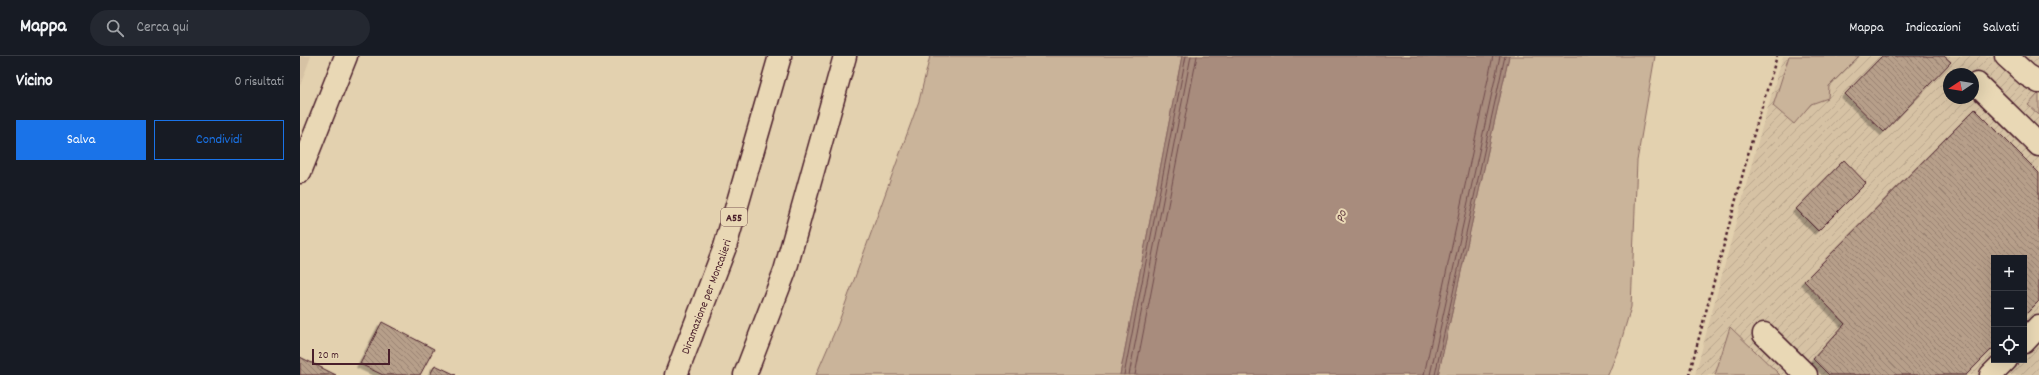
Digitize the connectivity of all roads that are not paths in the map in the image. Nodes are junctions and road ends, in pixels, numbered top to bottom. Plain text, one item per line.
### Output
1 (346, 56) edge
2 (780, 56) edge
3 (845, 56) edge
4 (2012, 58) edge
5 (2039, 82) edge
6 (1979, 86) edge
7 (2039, 145) edge
8 (300, 172) edge
9 (2039, 326) edge
10 (1764, 334) dead end
11 (2027, 339) edge
12 (2003, 363) edge
13 (676, 375) edge
14 (745, 375) edge
15 (1806, 375) edge
16 (1991, 375) edge

1 - 8 main road
2 - 13 main road, Diramazione per Moncalieri / A55
3 - 14 main road
4 - 5 main road
6 - 7 main road
9 - 11 main road
10 - 15 main road
12 - 16 main road

